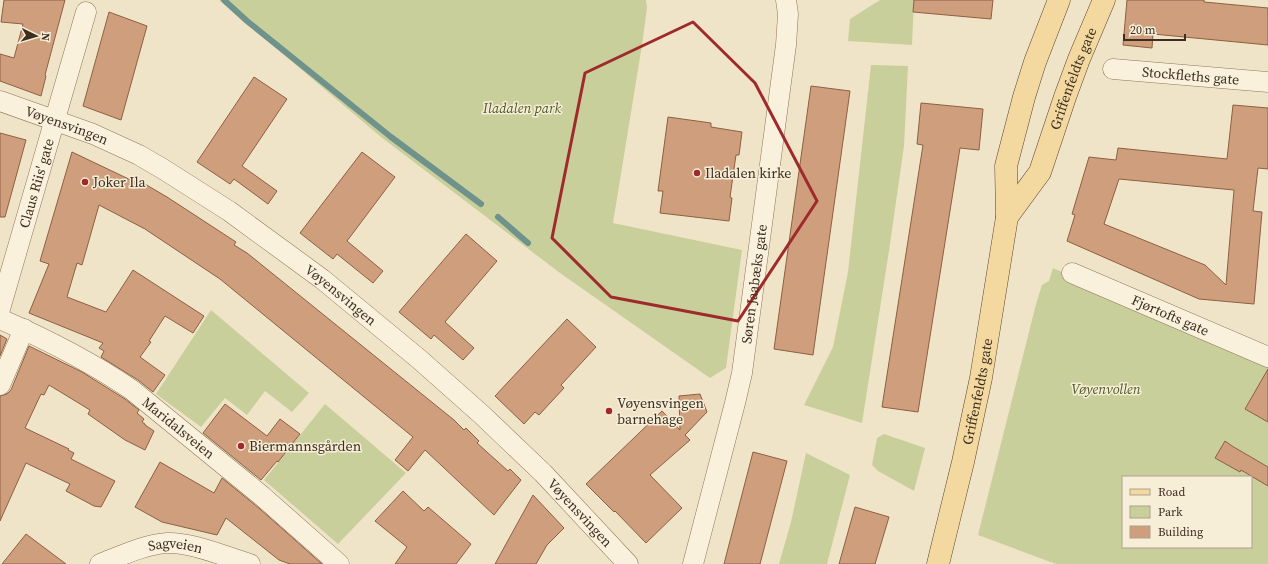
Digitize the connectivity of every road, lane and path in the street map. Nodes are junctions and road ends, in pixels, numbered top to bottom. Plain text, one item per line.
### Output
1 (786, 0) edge
2 (1104, 0) edge
3 (1054, 4) edge
4 (86, 12) dead end
5 (1113, 69) dead end
6 (1268, 82) edge
7 (0, 101) edge
8 (55, 120) junction
9 (1007, 218) junction
10 (1072, 273) dead end
11 (0, 309) edge
12 (0, 319) edge
13 (24, 329) junction
14 (1268, 357) edge
15 (0, 384) edge
16 (100, 564) edge
17 (250, 564) edge
18 (339, 564) edge
19 (628, 564) edge
20 (693, 564) edge
21 (938, 564) edge

1 - 20 street, Søren Jaabæks gate
2 - 9 main road, Griffenfeldts gate
3 - 9 main road, Griffenfeldts gate
4 - 8 street, Claus Riis' gate
5 - 6 street, Stockfleths gate
7 - 8 street, Vøyensvingen
8 - 11 street, Claus Riis' gate
8 - 19 street, Vøyensvingen
9 - 21 main road, Griffenfeldts gate
10 - 14 street, Fjørtofts gate
12 - 13 street, Maridalsveien
13 - 15 street
13 - 18 street, Maridalsveien
16 - 17 street, Sagveien

